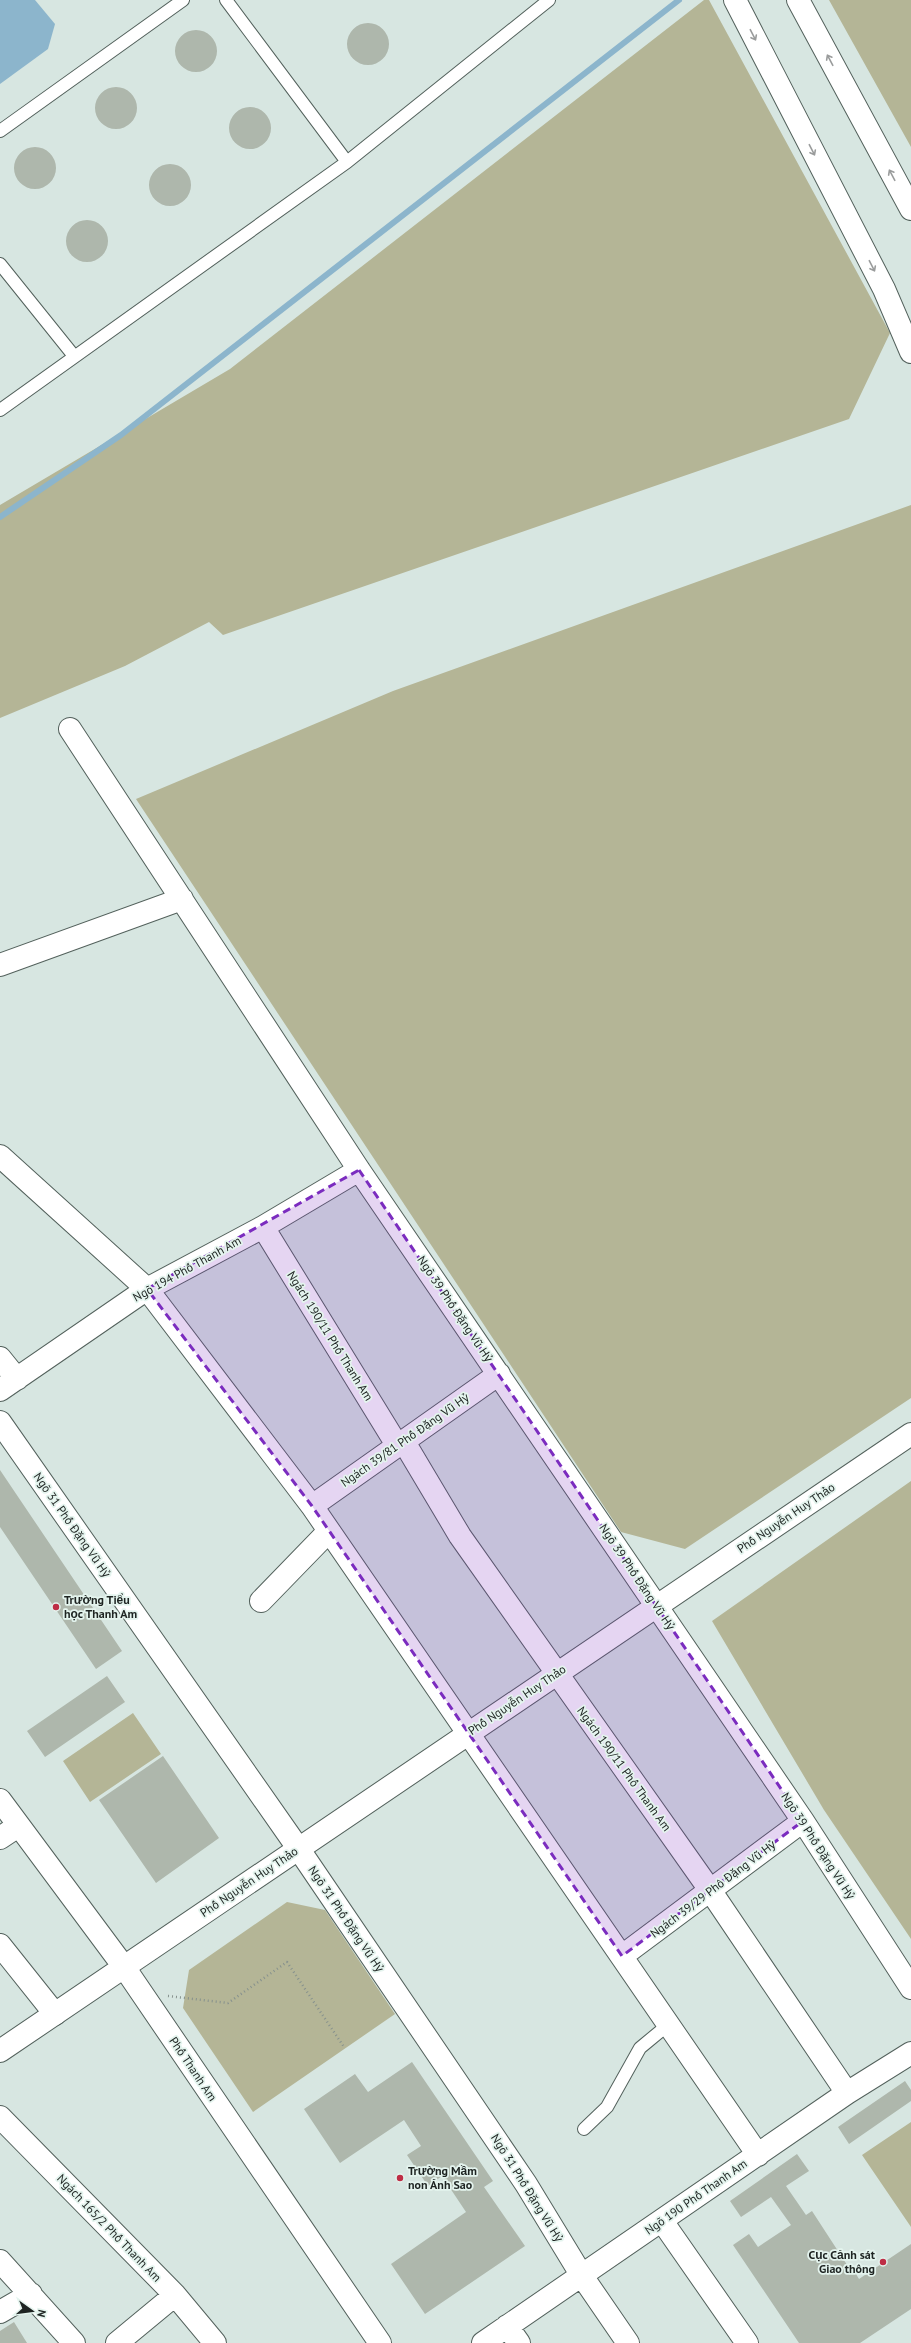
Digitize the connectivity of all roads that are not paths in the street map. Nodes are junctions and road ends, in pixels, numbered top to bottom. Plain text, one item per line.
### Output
1 (183, 0) edge
2 (226, 0) edge
3 (549, 0) edge
4 (735, 0) edge
5 (798, 0) edge
6 (0, 131) edge
7 (347, 162) junction
8 (911, 209) edge
9 (0, 264) edge
10 (911, 352) edge
11 (74, 356) junction
12 (0, 410) edge
13 (70, 729) dead end
14 (182, 899) junction
15 (0, 965) edge
16 (0, 1156) edge
17 (359, 1170) junction
18 (263, 1227) junction
19 (147, 1289) junction
20 (0, 1358) edge
21 (499, 1374) junction
22 (9, 1384) edge
23 (0, 1422) edge
24 (911, 1434) edge
25 (400, 1443) junction
26 (312, 1506) junction
27 (328, 1532) junction
28 (261, 1601) dead end
29 (656, 1606) junction
30 (556, 1674) junction
31 (468, 1733) junction
32 (0, 1800) edge
33 (803, 1821) junction
34 (18, 1826) junction
35 (0, 1838) edge
36 (298, 1848) junction
37 (710, 1890) junction
38 (0, 1945) edge
39 (622, 1956) junction
40 (124, 1967) junction
41 (911, 1988) edge
42 (54, 2014) junction
43 (669, 2024) junction
44 (0, 2051) edge
45 (911, 2053) edge
46 (847, 2093) junction
47 (0, 2117) edge
48 (584, 2129) dead end
49 (758, 2155) junction
50 (662, 2221) junction
51 (0, 2261) edge
52 (582, 2276) junction
53 (31, 2294) junction
54 (175, 2295) junction
55 (0, 2312) edge
56 (513, 2334) edge
57 (74, 2343) edge
58 (117, 2343) edge
59 (215, 2343) edge
60 (380, 2343) edge
61 (483, 2343) edge
62 (628, 2343) edge
63 (747, 2343) edge

1 - 6 lane
2 - 7 lane
3 - 7 lane
4 -> 10 street
8 -> 5 street
7 - 11 lane
9 - 11 lane
11 - 12 lane
13 - 14 street, Ngõ 39 Phố Đặng Vũ Hỷ
14 - 15 street
14 - 17 street, Ngõ 39 Phố Đặng Vũ Hỷ
16 - 19 street
17 - 18 street, Ngõ 194 Phố Thanh Am
17 - 21 street, Ngõ 39 Phố Đặng Vũ Hỷ
18 - 19 street, Ngõ 194 Phố Thanh Am
18 - 25 street, Ngách 190/11 Phố Thanh Am
19 - 22 street, Ngõ 194 Phố Thanh Am
19 - 26 street
20 - 22 street
21 - 25 street, Ngách 39/81 Phố Đặng Vũ Hỷ
21 - 29 street, Ngõ 39 Phố Đặng Vũ Hỷ
23 - 36 street, Ngõ 31 Phố Đặng Vũ Hỷ
24 - 29 street, Phố Nguyễn Huy Thảo
25 - 26 street, Ngách 39/81 Phố Đặng Vũ Hỷ
25 - 30 street, Ngách 190/11 Phố Thanh Am
26 - 27 street
27 - 28 street
27 - 31 street
29 - 30 street, Phố Nguyễn Huy Thảo
29 - 33 street, Ngõ 39 Phố Đặng Vũ Hỷ
30 - 31 street, Phố Nguyễn Huy Thảo
30 - 37 street, Ngách 190/11 Phố Thanh Am
31 - 36 street, Phố Nguyễn Huy Thảo
31 - 39 street
32 - 34 street, Phố Thanh Am
33 - 37 street, Ngách 39/29 Phô Đặng Vũ Hỷ
33 - 41 street, Ngõ 39 Phố Đặng Vũ Hỷ
34 - 35 street
34 - 40 street, Phố Thanh Am
36 - 40 street, Phố Nguyễn Huy Thảo
36 - 52 street, Ngõ 31 Phố Đặng Vũ Hỷ
37 - 39 street, Ngách 39/29 Phô Đặng Vũ Hỷ
37 - 46 street, Ngách 190/11 Phố Thanh Am
38 - 42 street
39 - 43 street
40 - 42 street, Phố Nguyễn Huy Thảo
40 - 60 street, Phố Thanh Am
42 - 44 street, Phố Nguyễn Huy Thảo
43 - 48 lane
43 - 49 street
45 - 46 street, Ngõ 190 Phố Thanh Am
46 - 49 street, Ngõ 190 Phố Thanh Am
47 - 54 street, Ngách 165/2 Phố Thanh Am
49 - 50 street, Ngõ 190 Phố Thanh Am
50 - 52 street, Ngõ 190 Phố Thanh Am
50 - 63 street
51 - 53 street
52 - 56 street, Ngõ 190 Phố Thanh Am
52 - 62 street, Ngõ 31 Phố Đặng Vũ Hỷ
53 - 55 street
53 - 57 street
54 - 58 street
54 - 59 street, Ngách 165/2 Phố Thanh Am
56 - 61 street, Ngõ 190 Phố Thanh Am

